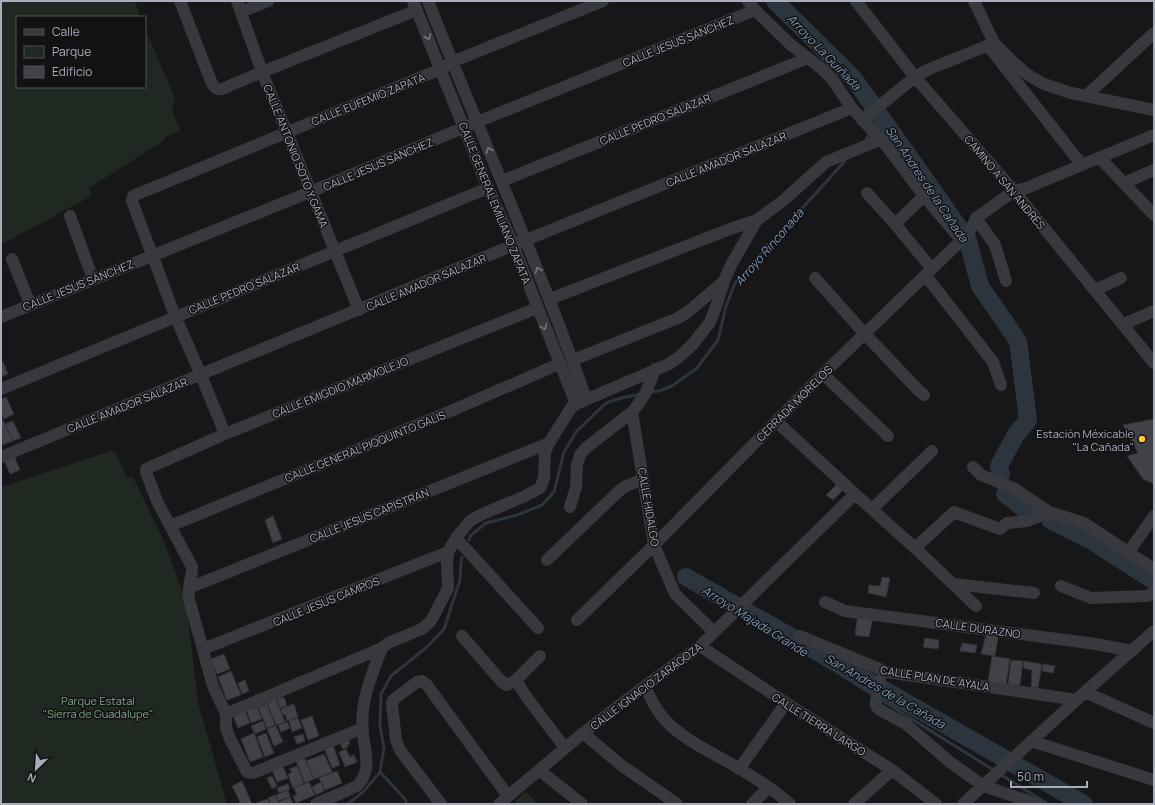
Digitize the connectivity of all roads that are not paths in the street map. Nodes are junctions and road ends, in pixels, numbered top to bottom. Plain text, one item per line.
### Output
1 (180, 1) edge
2 (268, 1) edge
3 (428, 1) edge
4 (603, 1) edge
5 (856, 1) edge
6 (974, 1) edge
7 (415, 5) edge
8 (239, 6) edge
9 (751, 6) edge
10 (1154, 33) edge
11 (990, 44) junction
12 (808, 58) junction
13 (452, 62) junction
14 (441, 69) junction
15 (262, 72) junction
16 (915, 77) junction
17 (1086, 96) junction
18 (852, 108) junction
19 (1154, 110) edge
20 (862, 120) junction
21 (477, 122) junction
22 (465, 128) junction
23 (286, 133) junction
24 (1154, 135) edge
25 (880, 140) junction
26 (1100, 158) junction
27 (1082, 165) junction
28 (1154, 170) edge
29 (502, 181) junction
30 (1124, 183) junction
31 (488, 188) junction
32 (1014, 191) junction
33 (310, 192) junction
34 (867, 193) dead end
35 (924, 196) junction
36 (1154, 215) edge
37 (70, 216) dead end
38 (976, 218) junction
39 (757, 220) junction
40 (895, 224) junction
41 (964, 237) junction
42 (526, 240) junction
43 (512, 246) junction
44 (334, 252) junction
45 (152, 255) junction
46 (12, 259) dead end
47 (929, 273) junction
48 (815, 278) dead end
49 (1121, 278) dead end
50 (93, 279) junction
51 (724, 281) junction
52 (1006, 281) dead end
53 (1095, 290) junction
54 (550, 299) junction
55 (30, 304) junction
56 (537, 308) junction
57 (359, 310) junction
58 (1154, 311) edge
59 (1, 316) edge
60 (175, 316) junction
61 (1124, 324) junction
62 (865, 334) junction
63 (573, 360) junction
64 (1154, 363) edge
65 (559, 364) junction
66 (655, 369) junction
67 (823, 374) junction
68 (201, 375) junction
69 (1001, 385) dead end
70 (1, 389) edge
71 (924, 395) dead end
72 (581, 401) junction
73 (632, 412) junction
74 (776, 421) junction
75 (225, 434) junction
76 (888, 436) dead end
77 (549, 443) junction
78 (932, 450) dead end
79 (1, 457) edge
80 (973, 467) dead end
81 (643, 479) junction
82 (855, 494) junction
83 (570, 507) dead end
84 (872, 509) junction
85 (1049, 512) junction
86 (1154, 516) edge
87 (170, 526) junction
88 (456, 538) junction
89 (654, 545) junction
90 (915, 548) junction
91 (448, 552) junction
92 (1128, 553) junction
93 (547, 560) dead end
94 (1154, 569) edge
95 (954, 584) junction
96 (1061, 586) dead end
97 (188, 588) junction
98 (1034, 593) dead end
99 (1154, 593) edge
100 (825, 602) dead end
101 (976, 606) dead end
102 (577, 620) dead end
103 (538, 628) dead end
104 (1154, 631) edge
105 (714, 632) junction
106 (462, 636) dead end
107 (800, 636) dead end
108 (700, 646) junction
109 (382, 648) junction
110 (203, 649) junction
111 (1132, 651) junction
112 (540, 656) dead end
113 (516, 680) junction
114 (880, 680) dead end
115 (645, 686) junction
116 (1081, 696) junction
117 (786, 703) junction
118 (226, 714) junction
119 (1154, 723) edge
120 (363, 728) junction
121 (583, 733) junction
122 (1031, 741) junction
123 (565, 748) junction
124 (739, 768) junction
125 (539, 770) junction
126 (892, 770) junction
127 (1154, 780) edge
128 (984, 786) junction
129 (768, 788) junction
130 (504, 800) edge
131 (316, 804) edge
132 (442, 804) edge
133 (582, 804) edge
134 (677, 804) edge
135 (752, 804) edge
136 (790, 804) edge
137 (854, 804) edge
138 (936, 804) edge
139 (963, 804) edge
140 (1037, 804) edge

1 - 15 street
2 - 8 street
3 - 13 street, CALLE GENERAL EMILIANO ZAPATA
4 - 13 street, CALLE EUFEMIO ZAPATA
5 - 16 street, CAMINO A SAN ANDRÉS
6 - 11 street
7 -> 14 street, CALLE GENERAL EMILIANO ZAPATA
7 - 15 street
8 - 15 street, CALLE ANTONIO SOTO Y GAMA
9 - 12 street
9 - 21 street, CALLE JESÚS SÁNCHEZ
10 - 17 street
11 - 16 street
11 - 17 street
11 - 27 street
12 - 18 street
12 - 29 street, CALLE PEDRO SALAZAR
13 - 14 street, CALLE EUFEMIO ZAPATA
13 - 21 street, CALLE GENERAL EMILIANO ZAPATA
14 - 22 street, CALLE GENERAL EMILIANO ZAPATA
14 - 23 street, CALLE EUFEMIO ZAPATA
15 - 23 street, CALLE ANTONIO SOTO Y GAMA
16 - 20 street
16 - 32 street, CAMINO A SAN ANDRÉS
17 - 19 street
18 - 20 street
18 - 42 street, CALLE AMADOR SALAZAR
20 - 25 street
21 - 22 street, CALLE JESÚS SÁNCHEZ
29 -> 21 street, CALLE GENERAL EMILIANO ZAPATA
22 - 31 street, CALLE GENERAL EMILIANO ZAPATA
22 - 33 street, CALLE JESÚS SÁNCHEZ
23 - 33 street, CALLE ANTONIO SOTO Y GAMA
23 - 45 street, CALLE EUFEMIO ZAPATA
24 - 26 street, CERRADA MORELOS
25 - 35 street
25 - 39 street
26 - 27 street, CERRADA MORELOS
26 - 30 street
27 - 32 street, CERRADA MORELOS
28 - 30 street
29 - 42 street, CALLE GENERAL EMILIANO ZAPATA
30 - 36 street
31 - 43 street, CALLE GENERAL EMILIANO ZAPATA
31 - 44 street, CALLE PEDRO SALAZAR
32 - 38 street, CERRADA MORELOS
32 - 53 street, CAMINO A SAN ANDRÉS
33 - 44 street, CALLE ANTONIO SOTO Y GAMA
33 - 45 street, CALLE JESÚS SÁNCHEZ
34 - 40 street
35 - 40 street
35 - 41 street
37 - 50 street
38 - 41 street, CERRADA MORELOS
38 - 52 street
39 - 51 street
39 - 54 street
40 - 47 street
41 - 47 street, CERRADA MORELOS
42 - 43 street, CALLE AMADOR SALAZAR
54 -> 42 street, CALLE GENERAL EMILIANO ZAPATA
43 - 56 street, CALLE GENERAL EMILIANO ZAPATA
43 - 57 street, CALLE AMADOR SALAZAR
44 - 57 street, CALLE ANTONIO SOTO Y GAMA
44 - 60 street, CALLE PEDRO SALAZAR
45 - 50 street, CALLE JESÚS SÁNCHEZ
45 - 60 street
46 - 55 street
47 - 62 street, CERRADA MORELOS
47 - 69 street
48 - 62 street
49 - 53 street
50 - 55 street, CALLE JESÚS SÁNCHEZ
51 - 63 street
51 - 66 street
53 - 61 street, CAMINO A SAN ANDRÉS
54 - 63 street, CALLE GENERAL EMILIANO ZAPATA
55 - 59 street, CALLE JESÚS SÁNCHEZ
56 -> 65 street, CALLE GENERAL EMILIANO ZAPATA
56 - 75 street, CALLE EMIGDIO MARMOLEJO
57 - 68 street, CALLE AMADOR SALAZAR
58 - 61 street
60 - 68 street
60 - 70 street, CALLE PEDRO SALAZAR
61 - 64 street, CAMINO A SAN ANDRÉS
62 - 67 street, CERRADA MORELOS
62 - 71 street
63 - 72 street, CALLE GENERAL EMILIANO ZAPATA
65 - 72 street, CALLE GENERAL EMILIANO ZAPATA
65 - 87 street, CALLE GENERAL PIOQUINTO GALIS
66 - 72 street
66 - 73 street
67 - 74 street, CERRADA MORELOS
67 - 76 street
68 - 75 street
68 - 79 street, CALLE AMADOR SALAZAR
72 - 77 street
73 - 81 street, CALLE HIDALGO
73 - 83 street
74 - 82 street
74 - 89 street, CERRADA MORELOS
75 - 87 street, CALLE EMIGDIO MARMOLEJO
77 - 88 street
77 - 97 street, CALLE JESÚS CAPISTRAN
78 - 84 street
80 - 85 street
81 - 89 street, CALLE HIDALGO
81 - 93 street
82 - 84 street
82 - 105 street, CALLE IGNACIO ZARAGOZA
84 - 90 street
85 - 90 street
85 - 92 street
86 - 92 street
87 - 97 street
88 - 91 street
88 - 103 street
89 - 102 street, CERRADA MORELOS
89 - 105 street, CALLE HIDALGO
90 - 95 street
91 - 109 street
91 - 110 street, CALLE JESÚS CAMPOS
92 - 94 street
95 - 98 street
95 - 101 street
96 - 99 street
97 - 110 street
100 - 111 street, CALLE DURAZNO
104 - 111 street
105 - 108 street, CALLE IGNACIO ZARAGOZA
106 - 113 street
107 - 116 street, CALLE PLAN DE AYALA
108 - 115 street, CALLE IGNACIO ZARAGOZA
108 - 117 street, CALLE TIERRA LARGO
109 - 118 street
109 - 120 street
110 - 118 street
111 - 116 street
112 - 113 street
113 - 123 street
114 - 128 street
115 - 121 street, CALLE IGNACIO ZARAGOZA
115 - 124 street
116 - 119 street, CALLE PLAN DE AYALA
116 - 122 street
117 - 124 street
117 - 126 street, CALLE TIERRA LARGO
118 - 120 street
120 - 131 street
121 - 123 street, CALLE IGNACIO ZARAGOZA
121 - 134 street
122 - 127 street
122 - 128 street
123 - 125 street, CALLE IGNACIO ZARAGOZA
124 - 129 street
125 - 130 street, CALLE IGNACIO ZARAGOZA
125 - 133 street
126 - 137 street
126 - 138 street, CALLE TIERRA LARGO
128 - 139 street
128 - 140 street
129 - 135 street
129 - 136 street
130 - 132 street

